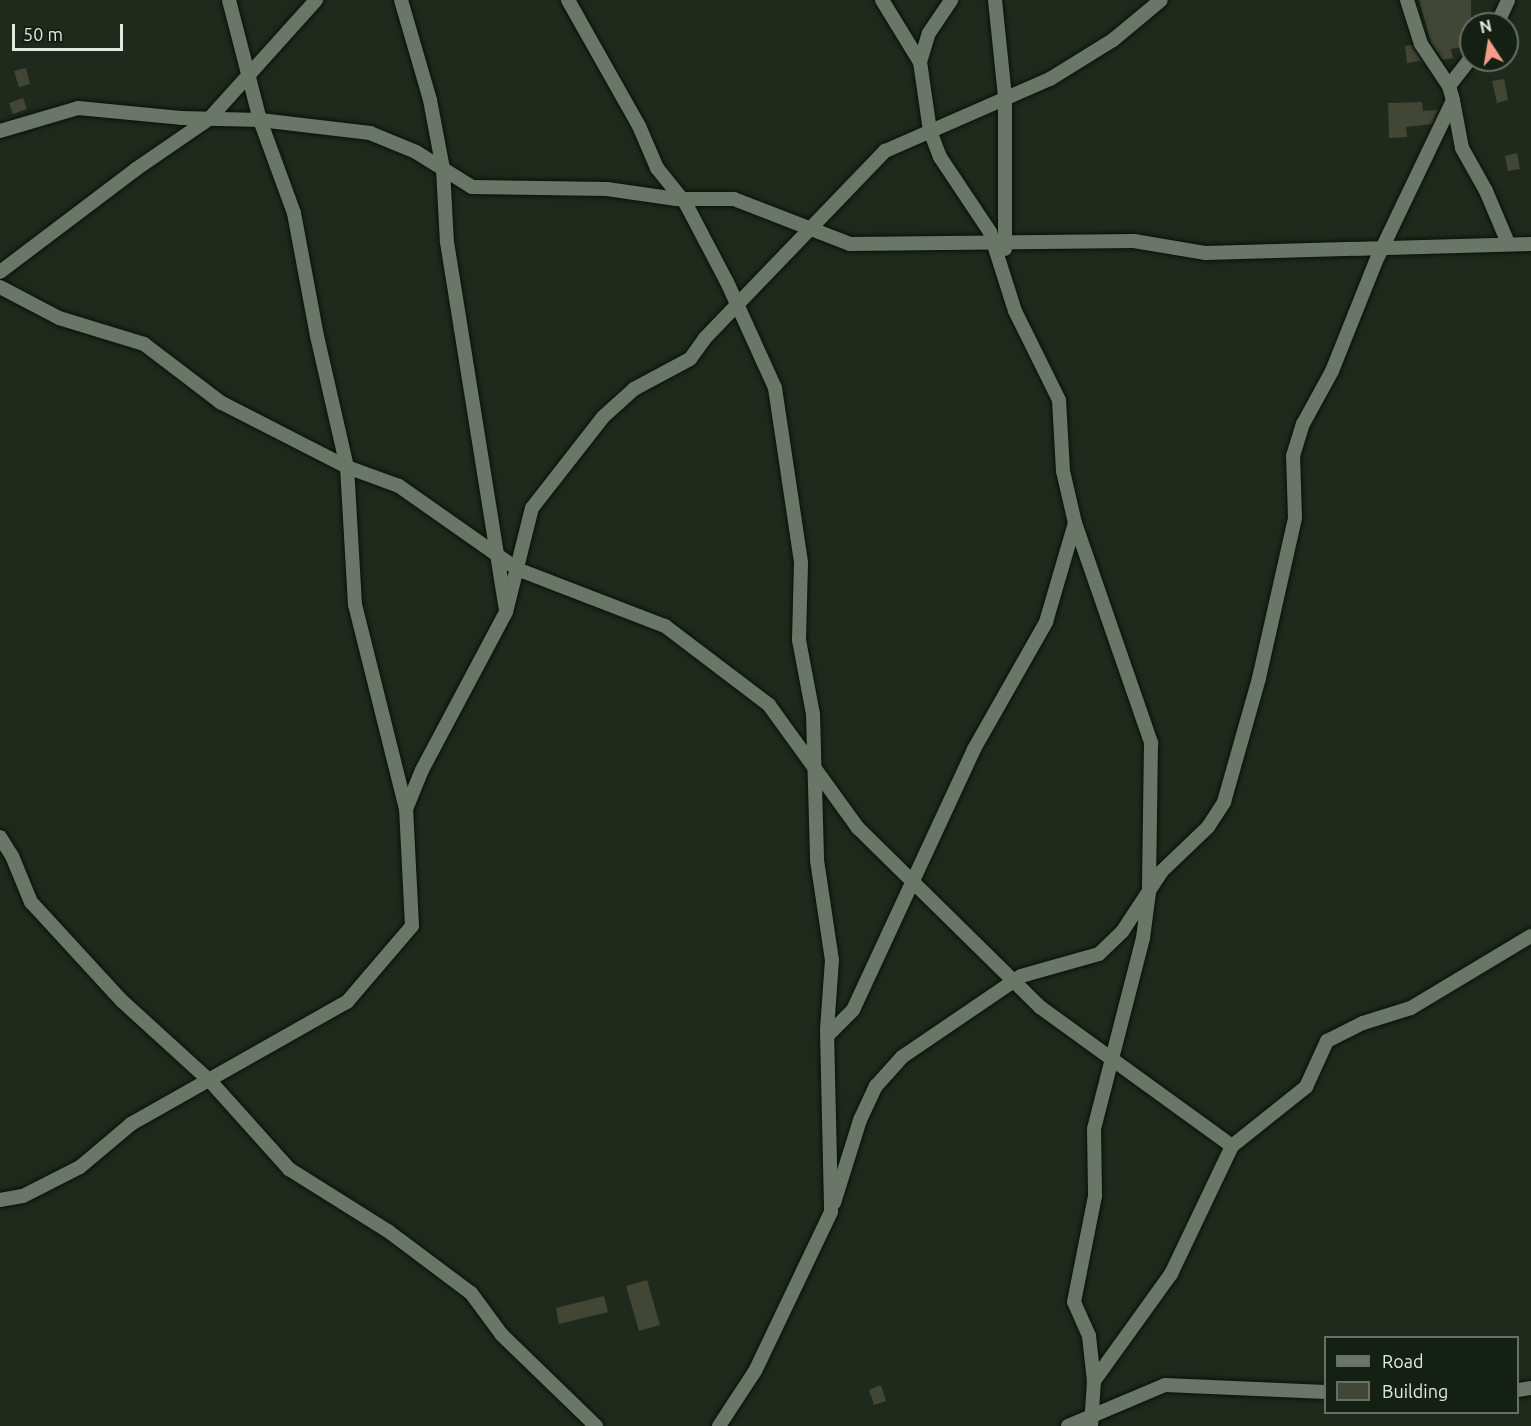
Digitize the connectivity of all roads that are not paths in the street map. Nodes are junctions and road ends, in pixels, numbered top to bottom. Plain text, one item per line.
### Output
1 (229, 0) edge
2 (316, 0) edge
3 (401, 0) edge
4 (568, 0) edge
5 (882, 0) edge
6 (951, 0) edge
7 (995, 0) edge
8 (1161, 0) edge
9 (1407, 0) edge
10 (920, 62) junction
11 (1460, 72) edge
12 (247, 76) junction
13 (1449, 86) junction
14 (1005, 97) junction
15 (1453, 100) junction
16 (209, 119) junction
17 (260, 120) junction
18 (0, 131) edge
19 (930, 131) junction
20 (443, 169) junction
21 (683, 199) junction
22 (809, 231) junction
23 (1000, 243) junction
24 (1508, 243) junction
25 (1531, 244) edge
26 (1383, 249) junction
27 (0, 272) edge
28 (0, 287) edge
29 (737, 305) junction
30 (347, 467) junction
31 (1075, 523) junction
32 (497, 554) junction
33 (517, 569) junction
34 (506, 612) junction
35 (817, 771) junction
36 (406, 809) junction
37 (0, 837) edge
38 (911, 880) junction
39 (1149, 892) junction
40 (1531, 936) edge
41 (1013, 981) junction
42 (828, 1035) junction
43 (1110, 1059) junction
44 (211, 1082) junction
45 (1232, 1146) junction
46 (0, 1200) edge
47 (831, 1212) junction
48 (1094, 1381) junction
49 (1324, 1392) edge
50 (1092, 1421) edge
51 (596, 1426) edge
52 (719, 1426) edge
53 (1068, 1426) edge

1 - 12 street
2 - 12 street
3 - 20 street
4 - 21 street
5 - 10 street
6 - 10 street
7 - 14 street
8 - 14 street
9 - 13 street
10 - 19 street
11 - 13 street
12 - 16 street
12 - 17 street
13 - 15 street
14 - 19 street
14 - 23 street
15 - 24 street
15 - 26 street
16 - 17 street
16 - 18 street
16 - 27 street
17 - 20 street
17 - 30 street
19 - 22 street
19 - 23 street
20 - 21 street
20 - 32 street
21 - 22 street
21 - 29 street
22 - 23 street
22 - 29 street
23 - 26 street
23 - 31 street
24 - 25 street
24 - 26 street
26 - 39 street
28 - 30 street
29 - 33 street
29 - 35 street
30 - 32 street
30 - 36 street
31 - 38 street
31 - 39 street
32 - 33 street
32 - 34 street
33 - 34 street
33 - 35 street
34 - 36 street
35 - 38 street
35 - 42 street
36 - 44 street
37 - 44 street
38 - 41 street
38 - 42 street
39 - 41 street
39 - 43 street
40 - 45 street
41 - 43 street
41 - 47 street
42 - 47 street
43 - 45 street
43 - 48 street
44 - 46 street
44 - 51 street
45 - 48 street
47 - 52 street
48 - 50 street
49 - 50 street
50 - 53 street

